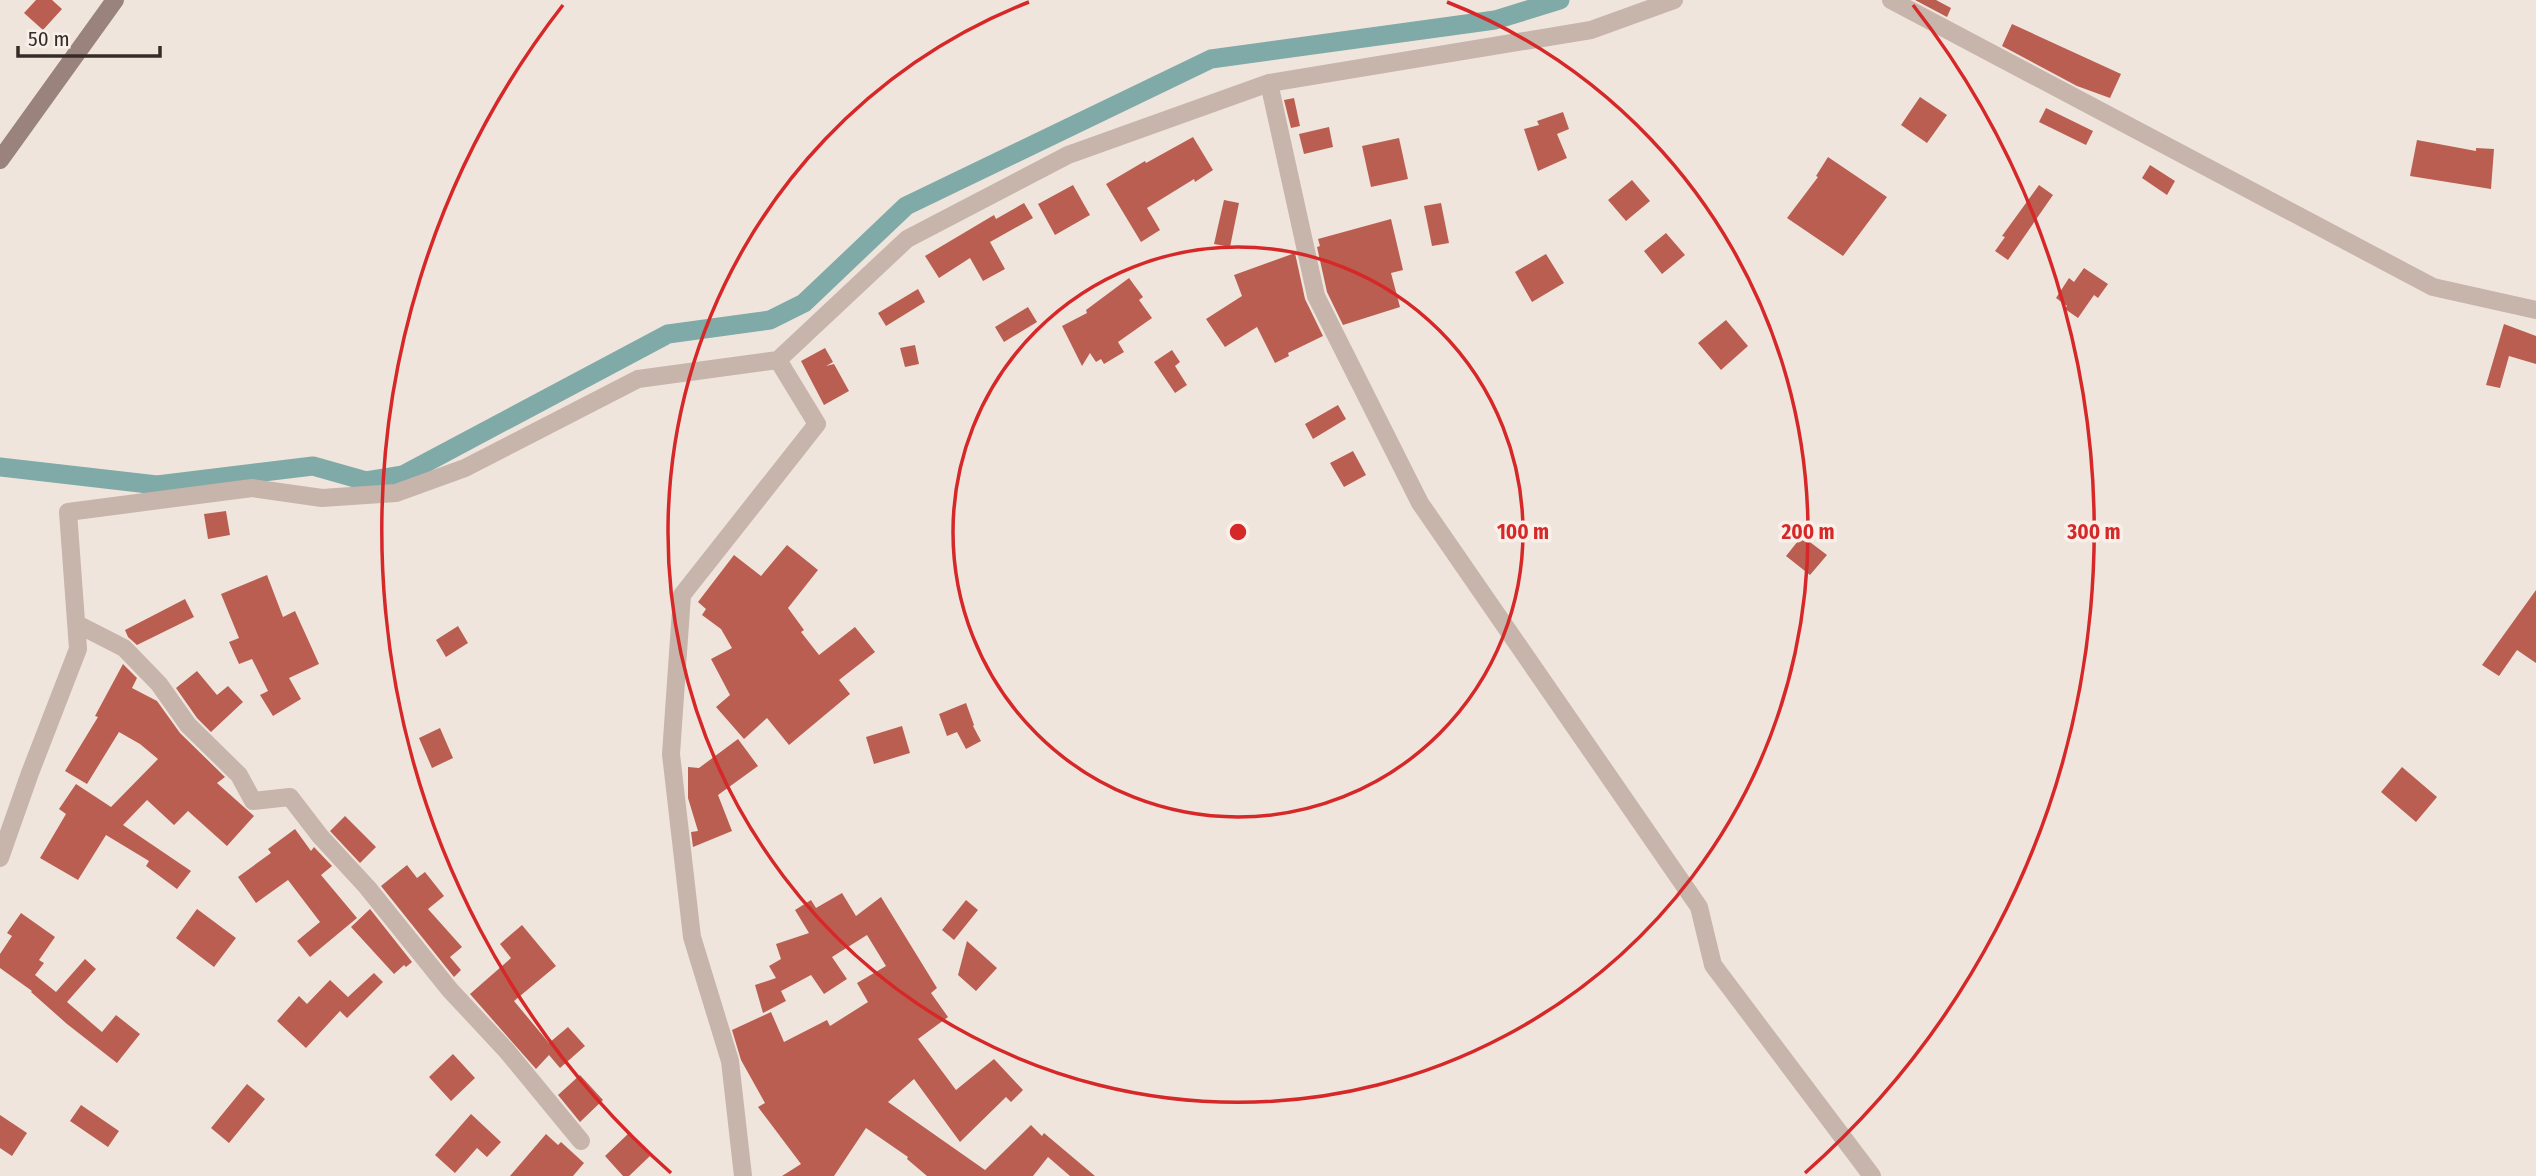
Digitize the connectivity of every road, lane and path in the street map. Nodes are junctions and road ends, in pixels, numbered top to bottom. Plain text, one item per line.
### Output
1 (115, 0) edge
2 (1674, 0) edge
3 (1891, 0) edge
4 (1269, 83) junction
5 (0, 160) edge
6 (2536, 310) edge
7 (778, 360) junction
8 (77, 624) junction
9 (0, 858) edge
10 (581, 1140) dead end
11 (743, 1176) edge
12 (1871, 1176) edge

1 - 5 street
2 - 4 street
3 - 6 street
4 - 7 street
4 - 12 street
7 - 8 street
7 - 11 street
8 - 9 street
8 - 10 street

